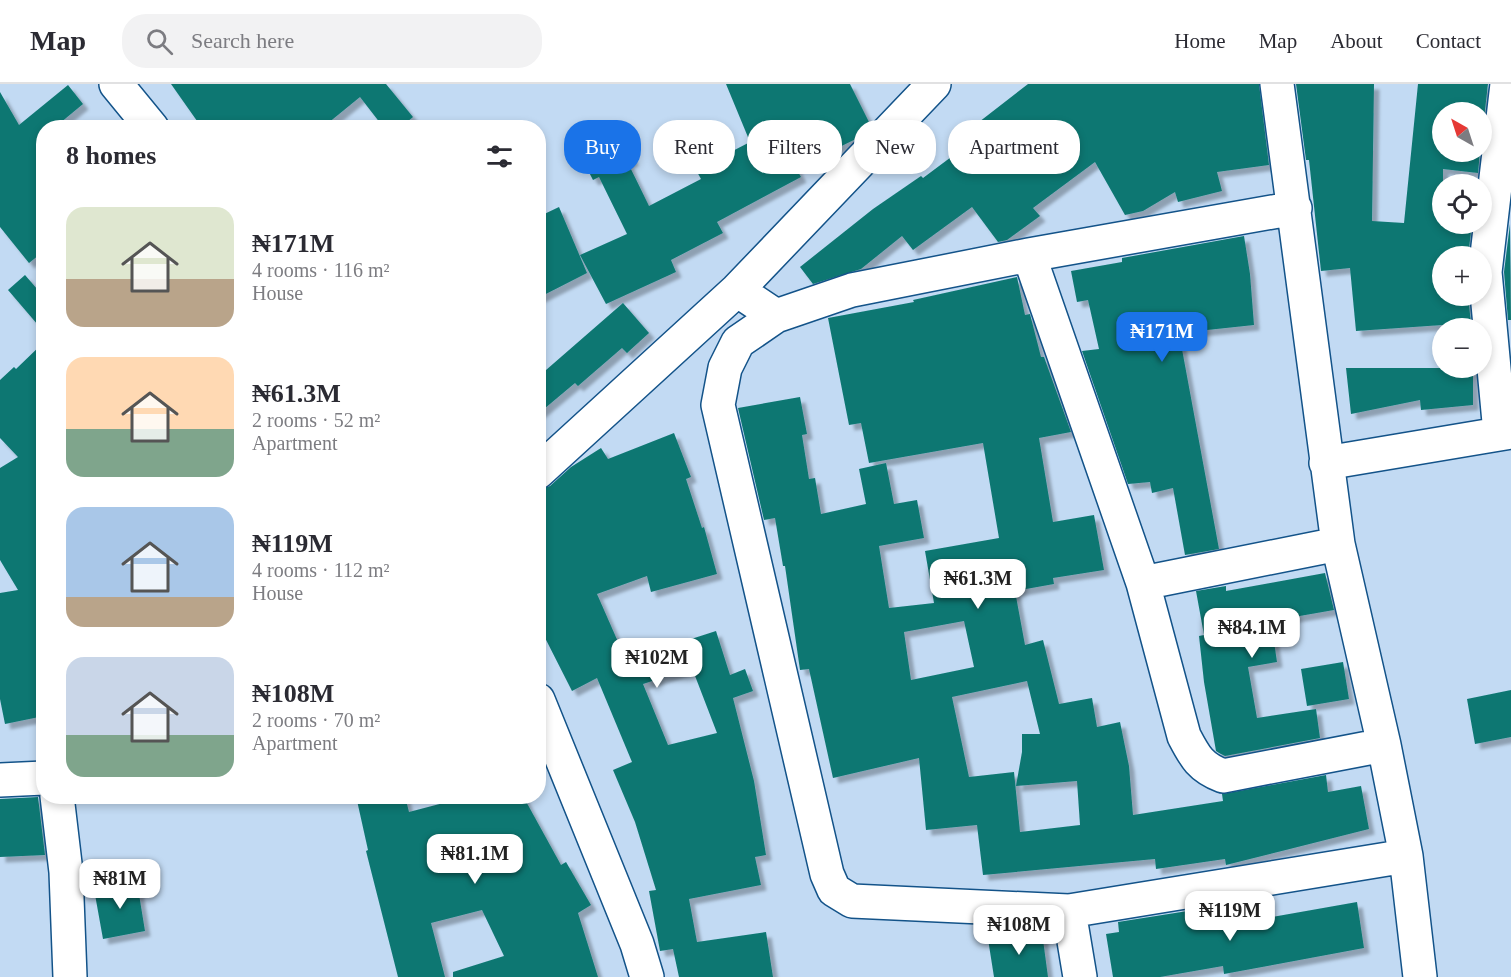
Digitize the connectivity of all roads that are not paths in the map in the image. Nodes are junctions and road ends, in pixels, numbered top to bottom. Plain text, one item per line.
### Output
1 (116, 84) edge
2 (1277, 84) edge
3 (1507, 84) edge
4 (921, 89) edge
5 (145, 120) edge
6 (1295, 208) junction
7 (1029, 255) junction
8 (737, 290) junction
9 (776, 315) junction
10 (1505, 433) edge
11 (1326, 463) junction
12 (546, 465) edge
13 (1338, 544) junction
14 (1143, 583) junction
15 (546, 720) edge
16 (1384, 745) junction
17 (36, 778) edge
18 (0, 780) edge
19 (58, 804) edge
20 (1406, 856) junction
21 (1069, 911) junction
22 (69, 977) edge
23 (647, 977) edge
24 (1080, 977) edge
25 (1420, 977) edge

1 - 5 street
2 - 6 street
3 - 10 street
4 - 8 street
6 - 7 street
6 - 11 street
7 - 9 street
7 - 14 street
8 - 9 street
8 - 12 street
9 - 21 street
10 - 11 street
11 - 13 street
13 - 14 street
13 - 16 street
14 - 16 street
15 - 23 street
16 - 20 street
17 - 18 street
19 - 22 street
20 - 21 street
20 - 25 street
21 - 24 street

